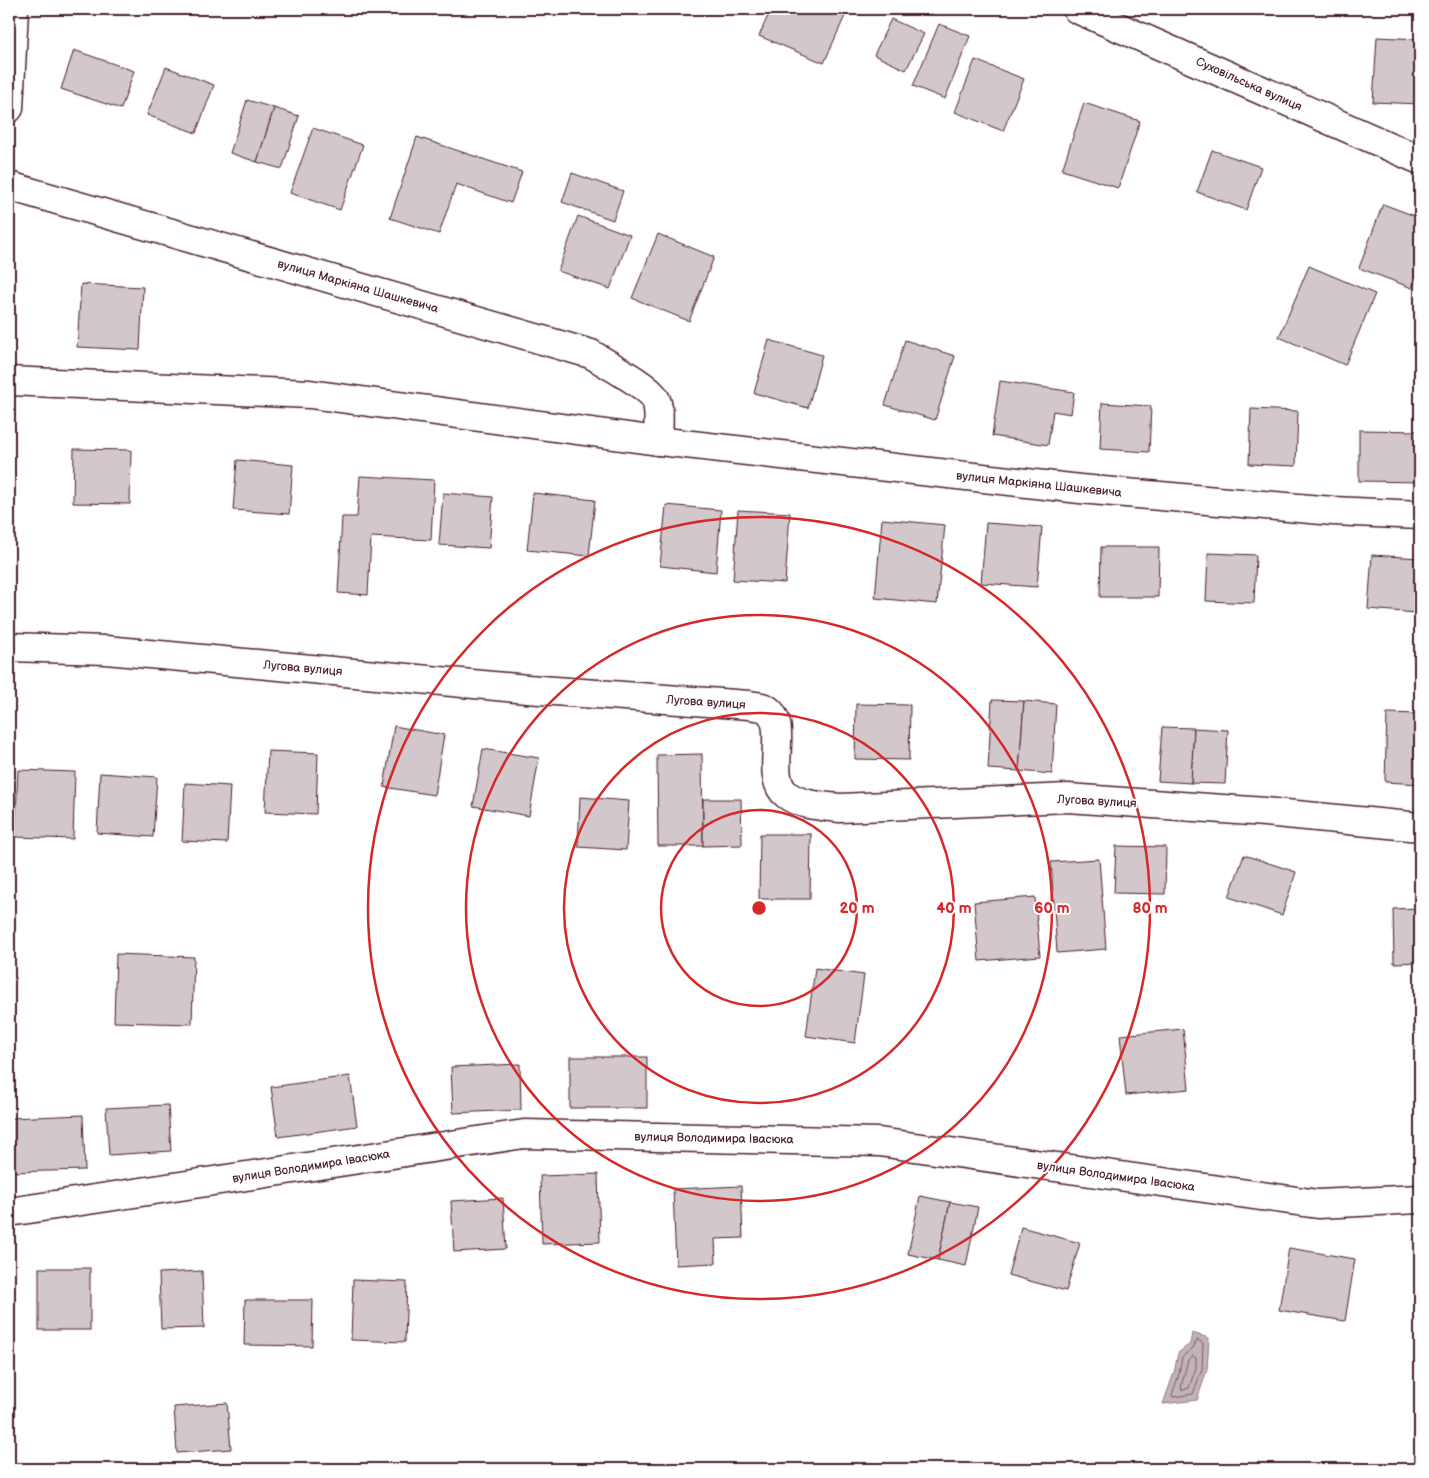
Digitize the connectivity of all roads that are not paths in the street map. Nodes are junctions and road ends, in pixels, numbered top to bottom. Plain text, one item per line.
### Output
1 (14, 9) edge
2 (1078, 9) edge
3 (9, 108) edge
4 (1420, 160) edge
5 (9, 186) edge
6 (9, 381) edge
7 (658, 441) junction
8 (1420, 516) edge
9 (9, 647) edge
10 (1420, 827) edge
11 (1420, 1199) edge
12 (9, 1212) edge

1 - 3 street
2 - 4 street, Суховільська вулиця
5 - 7 street, вулиця Маркіяна Шашкевича
6 - 7 street, вулиця Маркіяна Шашкевича
7 - 8 street, вулиця Маркіяна Шашкевича
9 - 10 street, Лугова вулиця
11 - 12 street, вулиця Володимира Івасюка

